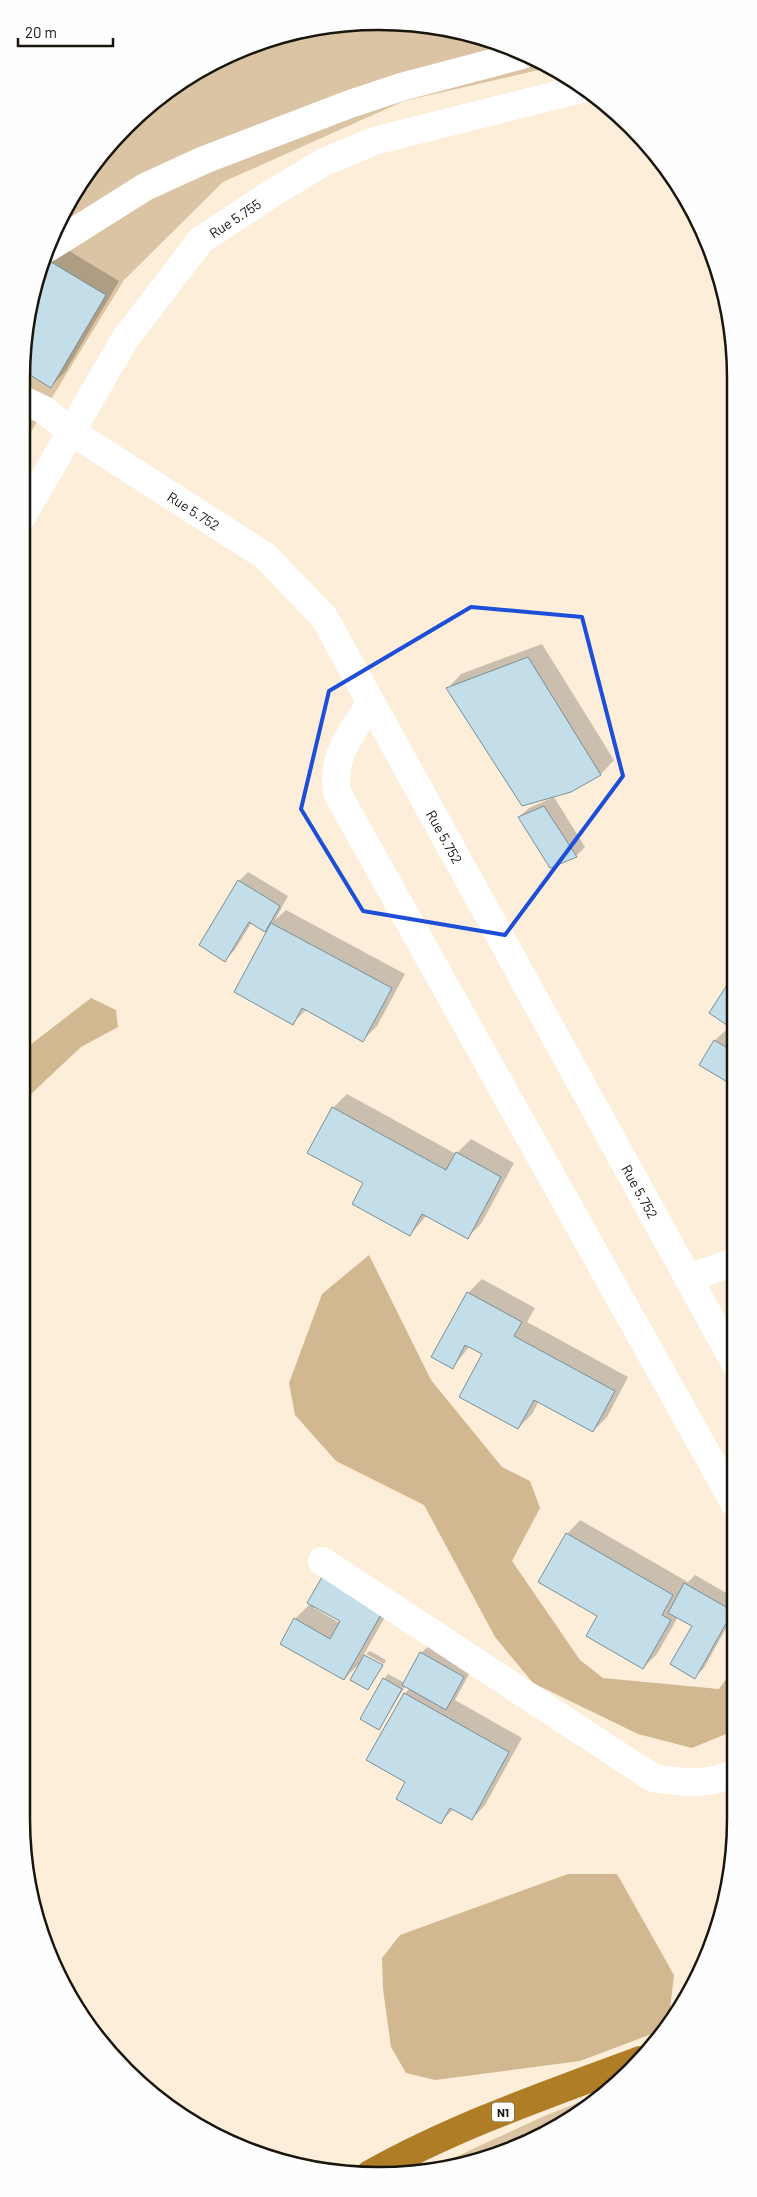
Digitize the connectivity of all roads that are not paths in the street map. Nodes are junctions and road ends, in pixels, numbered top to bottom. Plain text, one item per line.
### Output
1 (513, 57) edge
2 (574, 91) edge
3 (59, 241) edge
4 (33, 404) edge
5 (72, 432) junction
6 (30, 503) edge
7 (371, 702) junction
8 (727, 1265) edge
9 (688, 1278) junction
10 (727, 1349) edge
11 (727, 1490) edge
12 (322, 1561) dead end
13 (727, 1777) edge
14 (624, 2066) edge
15 (383, 2167) edge

1 - 3 lane
2 - 5 lane, Rue 5.755
4 - 5 lane, Rue 5.752
5 - 6 lane, Rue 5.755
5 - 7 lane, Rue 5.752
7 - 9 lane, Rue 5.752
7 - 11 lane
8 - 9 lane
9 - 10 lane, Rue 5.752
12 - 13 lane
14 - 15 highway, N1

